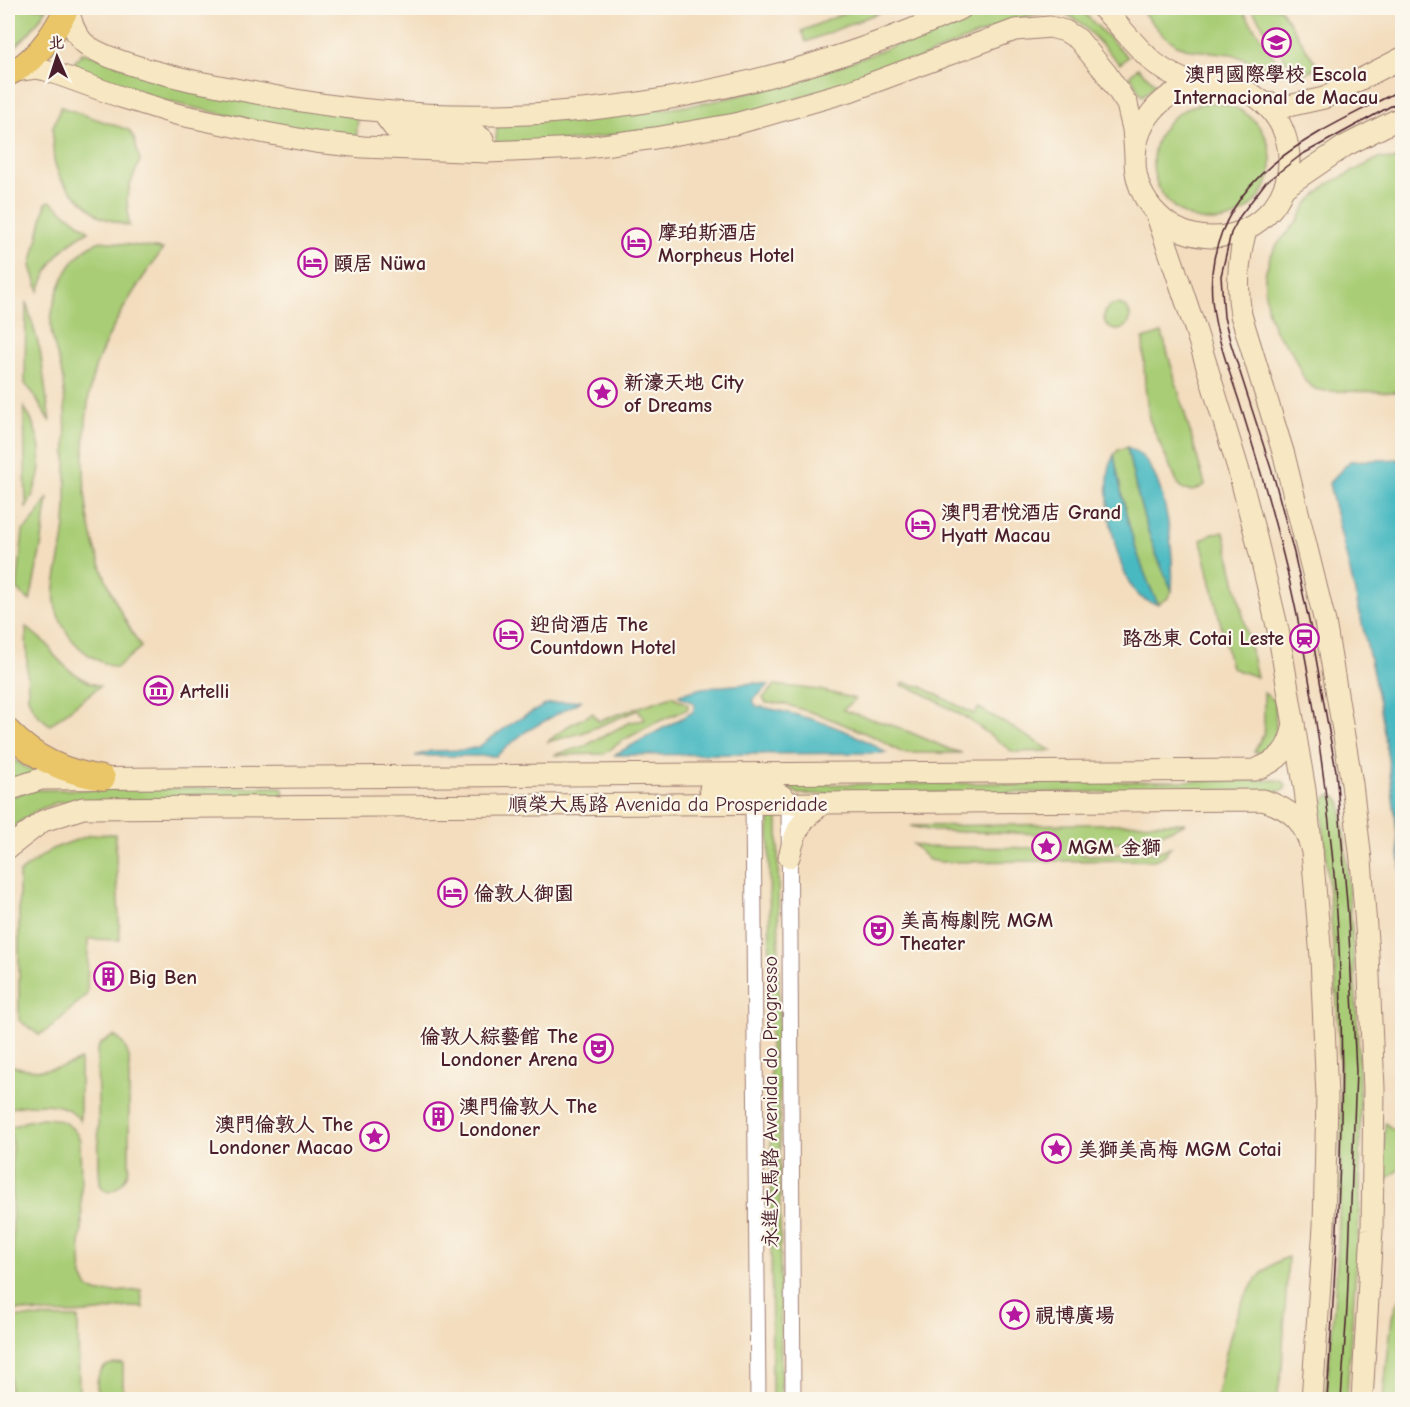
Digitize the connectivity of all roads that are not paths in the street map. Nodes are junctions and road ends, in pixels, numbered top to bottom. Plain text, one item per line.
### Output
1 (68, 8) edge
2 (962, 8) edge
3 (1102, 8) edge
4 (1402, 58) edge
5 (10, 73) edge
6 (1195, 85) junction
7 (1264, 104) junction
8 (382, 112) junction
9 (1402, 117) edge
10 (487, 152) junction
11 (1135, 155) junction
12 (1285, 187) junction
13 (1156, 213) junction
14 (1246, 229) junction
15 (1294, 724) junction
16 (8, 731) edge
17 (640, 775) junction
18 (297, 777) junction
19 (103, 778) junction
20 (8, 790) edge
21 (753, 803) junction
22 (789, 803) junction
23 (824, 803) junction
24 (297, 807) junction
25 (8, 848) edge
26 (1312, 851) junction
27 (789, 857) junction
28 (758, 1400) edge
29 (794, 1400) edge
30 (1312, 1400) edge
31 (1362, 1400) edge

1 - 5 main road
1 - 8 main road
2 - 8 main road
3 - 6 main road
4 - 7 main road
5 - 10 main road
6 - 7 main road
6 - 11 main road
7 - 12 main road
8 - 10 main road
9 - 12 main road
10 - 11 main road
11 - 13 main road
12 - 14 main road
13 - 14 main road
13 - 15 main road
14 - 31 main road
15 - 17 main road, 順榮大馬路 Avenida da Prosperidade
15 - 26 main road
16 - 19 main road
17 - 18 main road, 順榮大馬路 Avenida da Prosperidade
17 - 22 main road
18 - 19 main road, 順榮大馬路 Avenida da Prosperidade
18 - 24 main road
19 - 20 main road, 順榮大馬路 Avenida da Prosperidade
21 - 22 main road, 順榮大馬路 Avenida da Prosperidade
21 - 24 main road, 順榮大馬路 Avenida da Prosperidade
21 - 28 street, 永進大馬路 Avenida do Progresso
22 - 23 main road, 順榮大馬路 Avenida da Prosperidade
22 - 27 street, 永進大馬路 Avenida do Progresso
23 - 26 main road, 順榮大馬路 Avenida da Prosperidade
23 - 27 main road
24 - 25 main road, 順榮大馬路 Avenida da Prosperidade
26 - 30 main road
27 - 29 street, 永進大馬路 Avenida do Progresso

